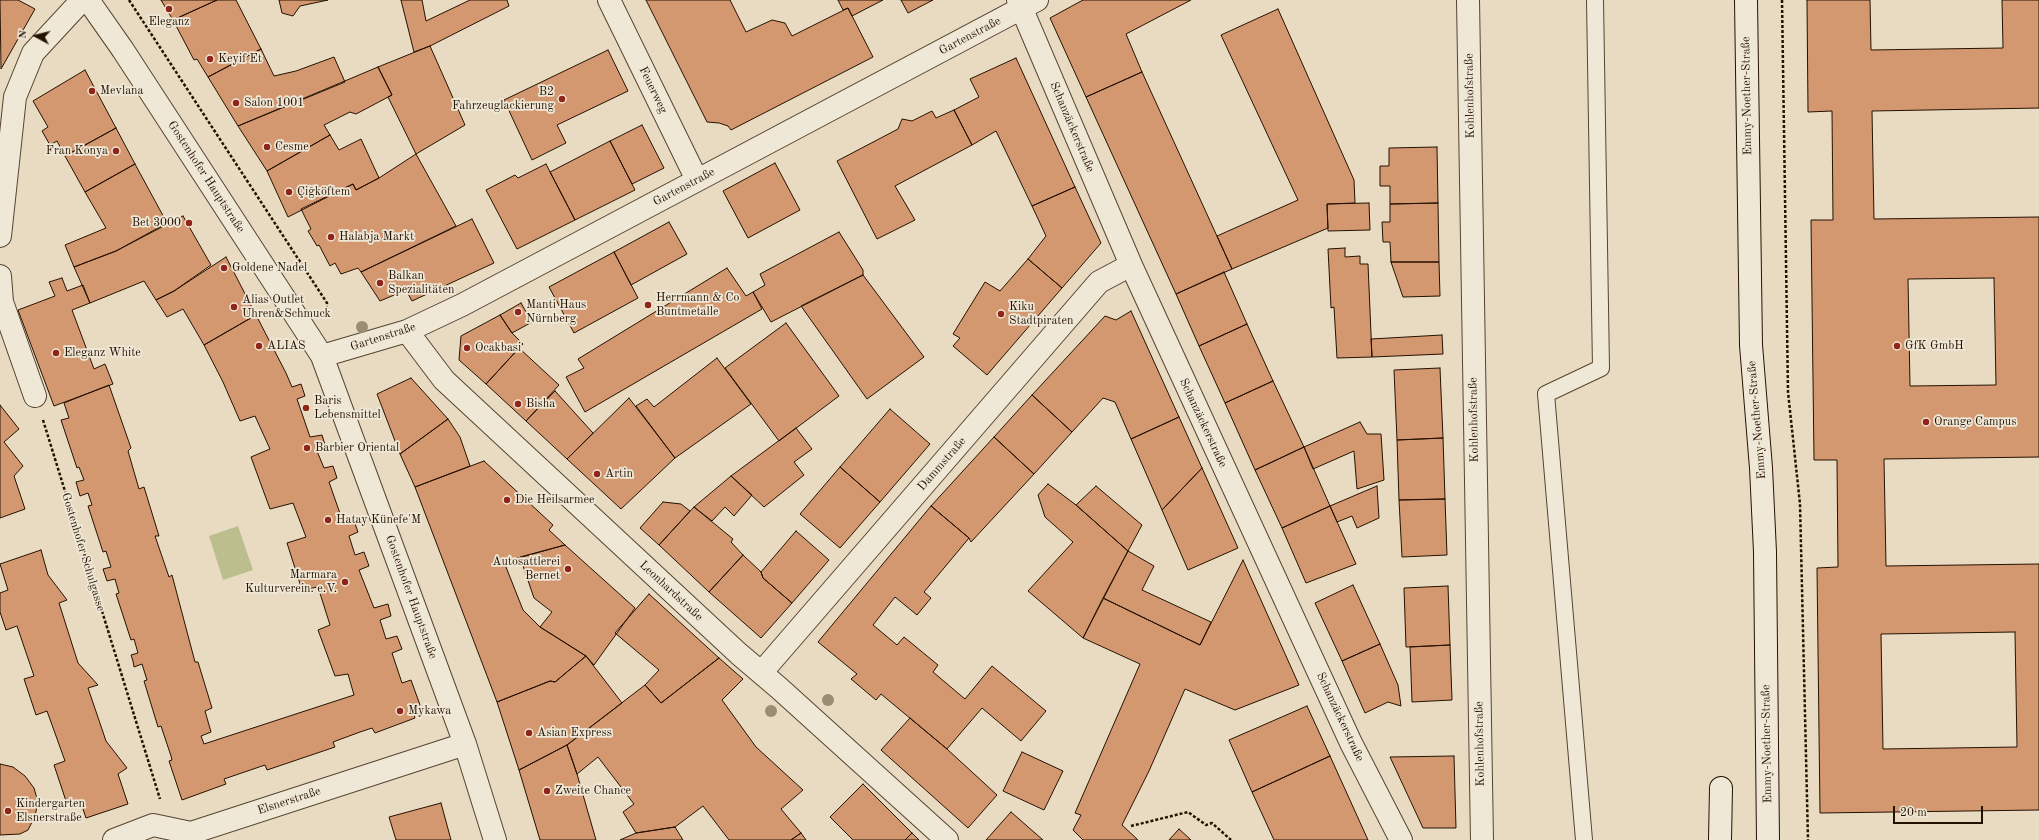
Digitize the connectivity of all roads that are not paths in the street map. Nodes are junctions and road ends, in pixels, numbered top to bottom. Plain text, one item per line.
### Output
1 (82, 0) edge
2 (88, 0) edge
3 (609, 0) edge
4 (1468, 0) edge
5 (1595, 0) edge
6 (1746, 0) edge
7 (1026, 3) edge
8 (697, 180) junction
9 (0, 236) edge
10 (1131, 265) junction
11 (0, 276) edge
12 (406, 331) junction
13 (322, 356) junction
14 (35, 396) road end
15 (762, 673) junction
16 (465, 744) junction
17 (1721, 788) dead end
18 (114, 840) edge
19 (495, 840) edge
20 (947, 840) edge
21 (1402, 840) edge
22 (1482, 840) edge
23 (1584, 840) edge
24 (1720, 840) edge
25 (1768, 840) edge

1 - 9 street
2 - 13 street, Gostenhofer Hauptstraße
3 - 8 street, Feuerweg
4 - 22 street, Kohlenhofstraße
5 - 23 lane
6 - 25 street, Emmy-Noether-Straße
7 - 8 street, Gartenstraße
7 - 10 street, Schanzäckerstraße
8 - 12 street, Gartenstraße
10 - 15 street, Dammstraße
10 - 21 street, Schanzäckerstraße
11 - 14 street
12 - 13 street, Gartenstraße
12 - 15 street, Leonhardstraße
13 - 16 street, Gostenhofer Hauptstraße
15 - 20 street, Leonhardstraße
16 - 18 street, Elsnerstraße
16 - 19 street, Gostenhofer Hauptstraße
17 - 24 street

